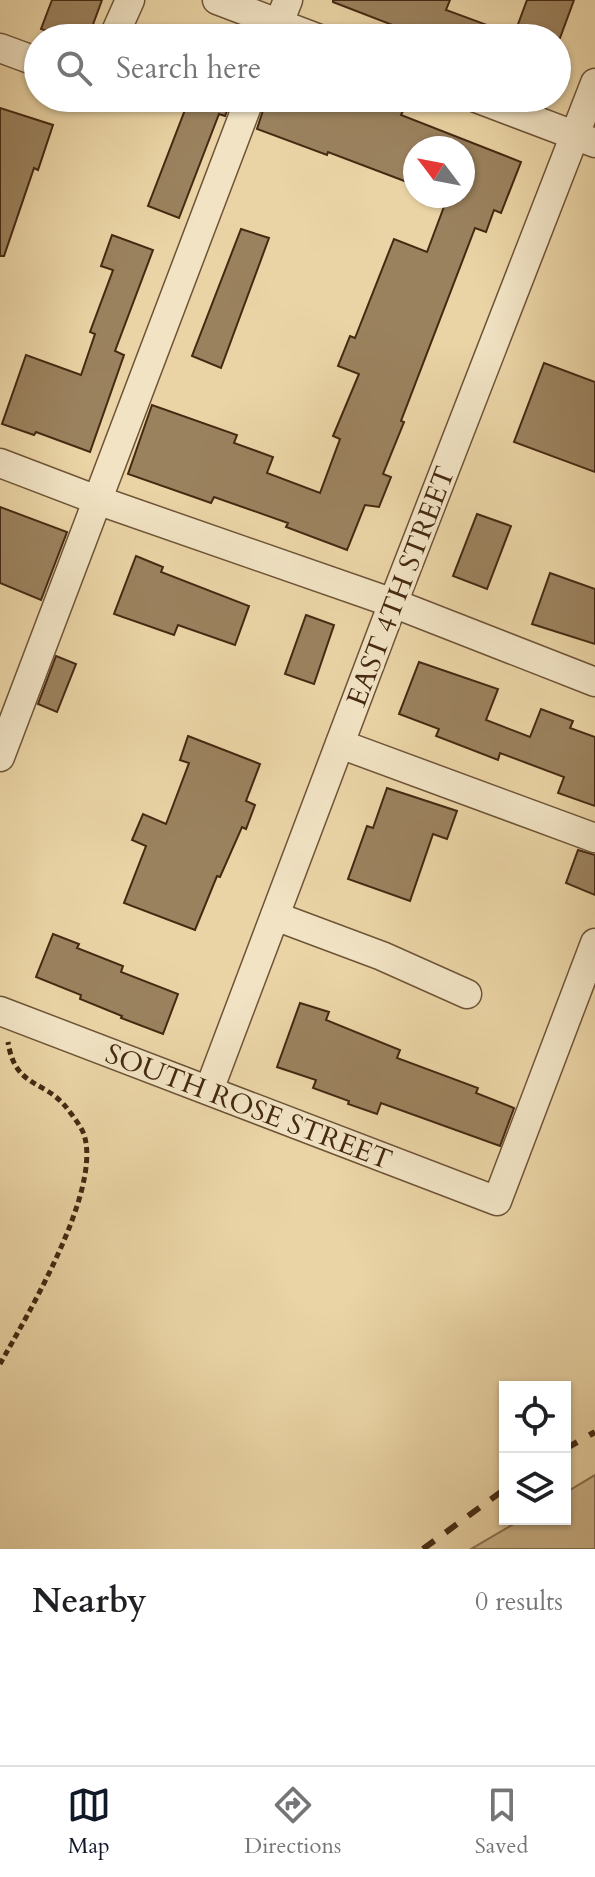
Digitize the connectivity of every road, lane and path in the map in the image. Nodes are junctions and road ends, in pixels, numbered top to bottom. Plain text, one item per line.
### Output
1 (130, 0) edge
2 (217, 0) edge
3 (280, 21) edge
4 (119, 24) edge
5 (0, 48) edge
6 (24, 57) edge
7 (595, 83) edge
8 (245, 112) edge
9 (518, 112) edge
10 (588, 135) edge
11 (0, 463) edge
12 (97, 500) junction
13 (393, 603) junction
14 (595, 682) edge
15 (340, 744) junction
16 (0, 757) edge
17 (595, 838) edge
18 (275, 916) junction
19 (595, 943) edge
20 (467, 994) dead end
21 (2, 1012) edge
22 (209, 1090) junction
23 (0, 1364) edge

1 - 4 street
2 - 3 street
5 - 6 street
7 - 10 street, EAST 4TH STREET
8 - 12 street
9 - 10 street
10 - 13 street, EAST 4TH STREET
11 - 12 street
12 - 13 street
12 - 16 street
13 - 14 street
13 - 15 street, EAST 4TH STREET
15 - 17 street
15 - 18 street, EAST 4TH STREET
18 - 20 street
18 - 22 street, EAST 4TH STREET
19 - 22 street, SOUTH ROSE STREET
21 - 22 street, SOUTH ROSE STREET
21 - 23 path

